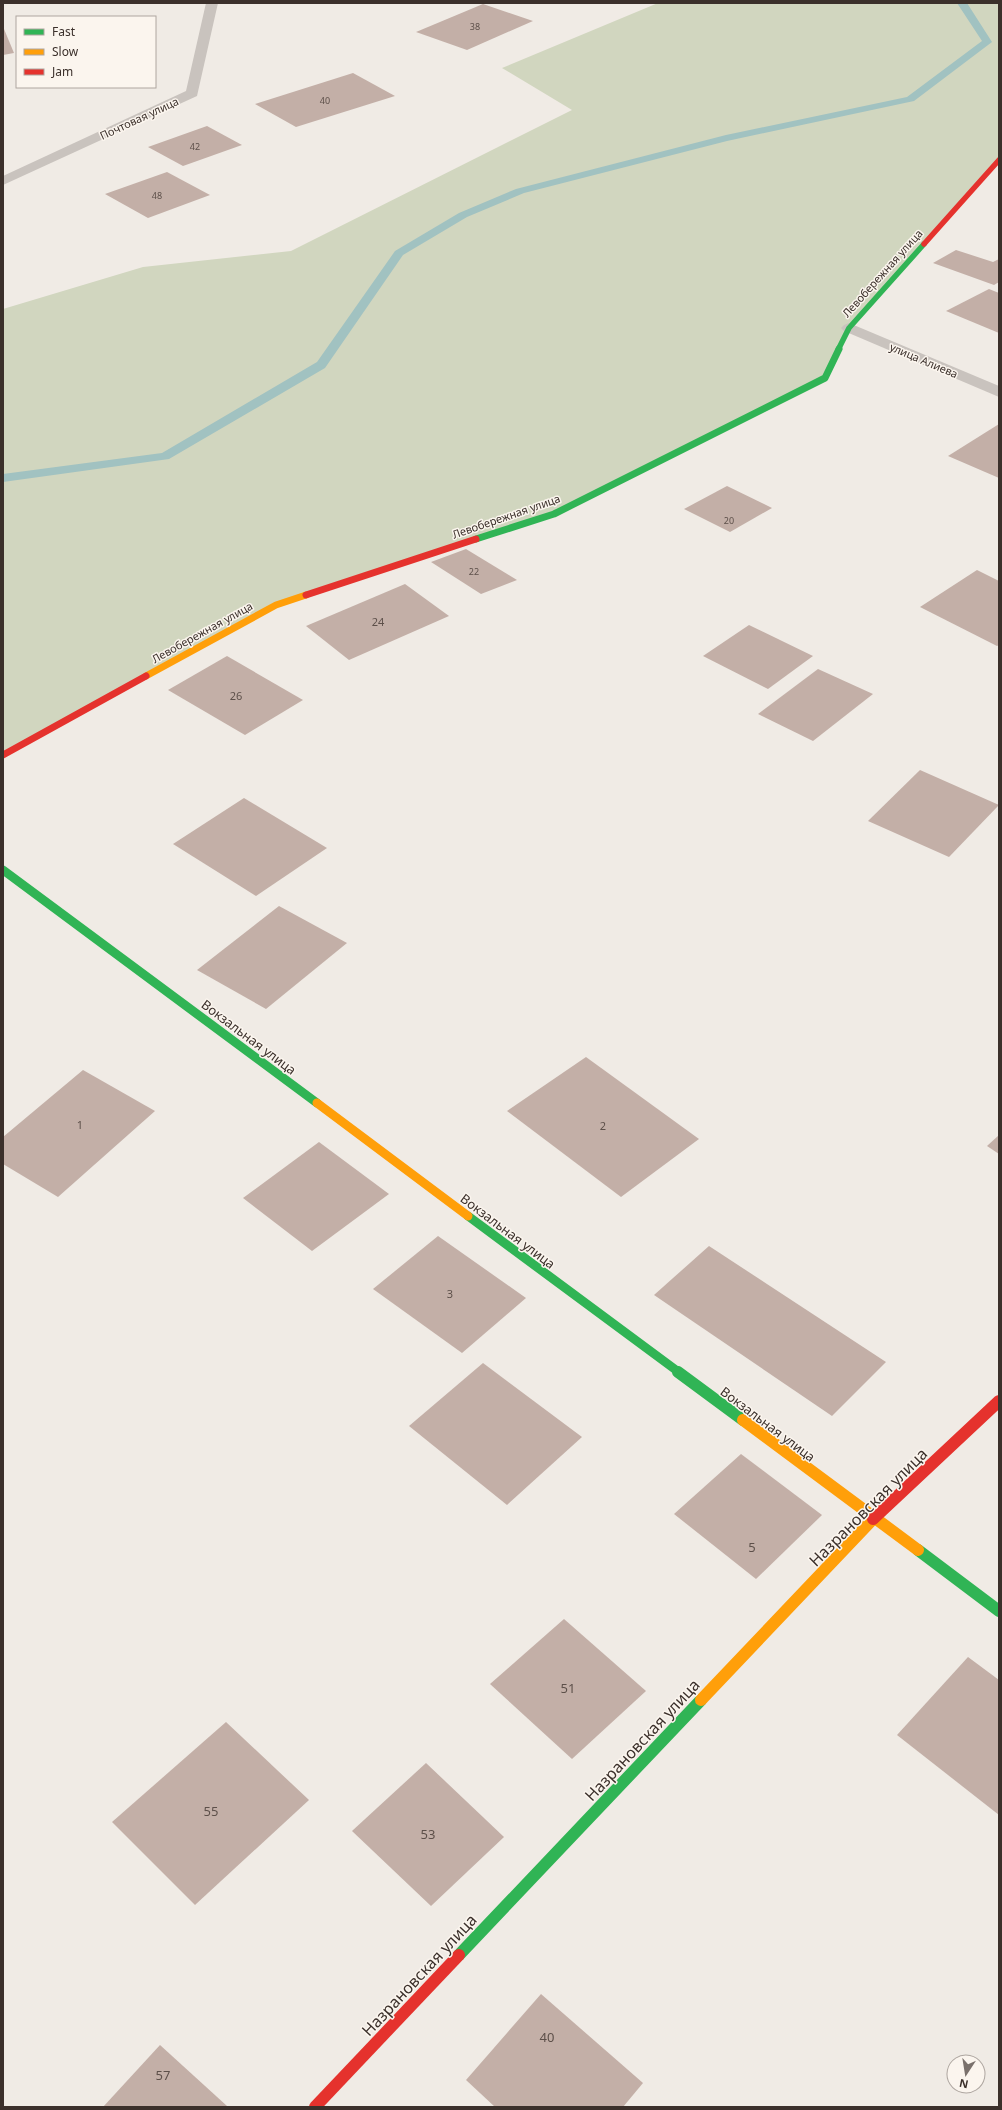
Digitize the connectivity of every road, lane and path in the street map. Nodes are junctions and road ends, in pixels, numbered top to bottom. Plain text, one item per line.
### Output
1 (212, 3) edge
2 (999, 160) edge
3 (3, 182) edge
4 (849, 328) junction
5 (999, 392) edge
6 (3, 755) edge
7 (3, 870) edge
8 (999, 1401) edge
9 (873, 1519) junction
10 (999, 1611) edge
11 (315, 2107) edge

1 - 3 street, Почтовая улица
2 - 4 street, Левобережная улица
4 - 5 street, улица Алиева
4 - 6 street, Левобережная улица
7 - 9 street, Вокзальная улица
8 - 9 street, Назрановская улица
9 - 10 street, Вокзальная улица
9 - 11 street, Назрановская улица

